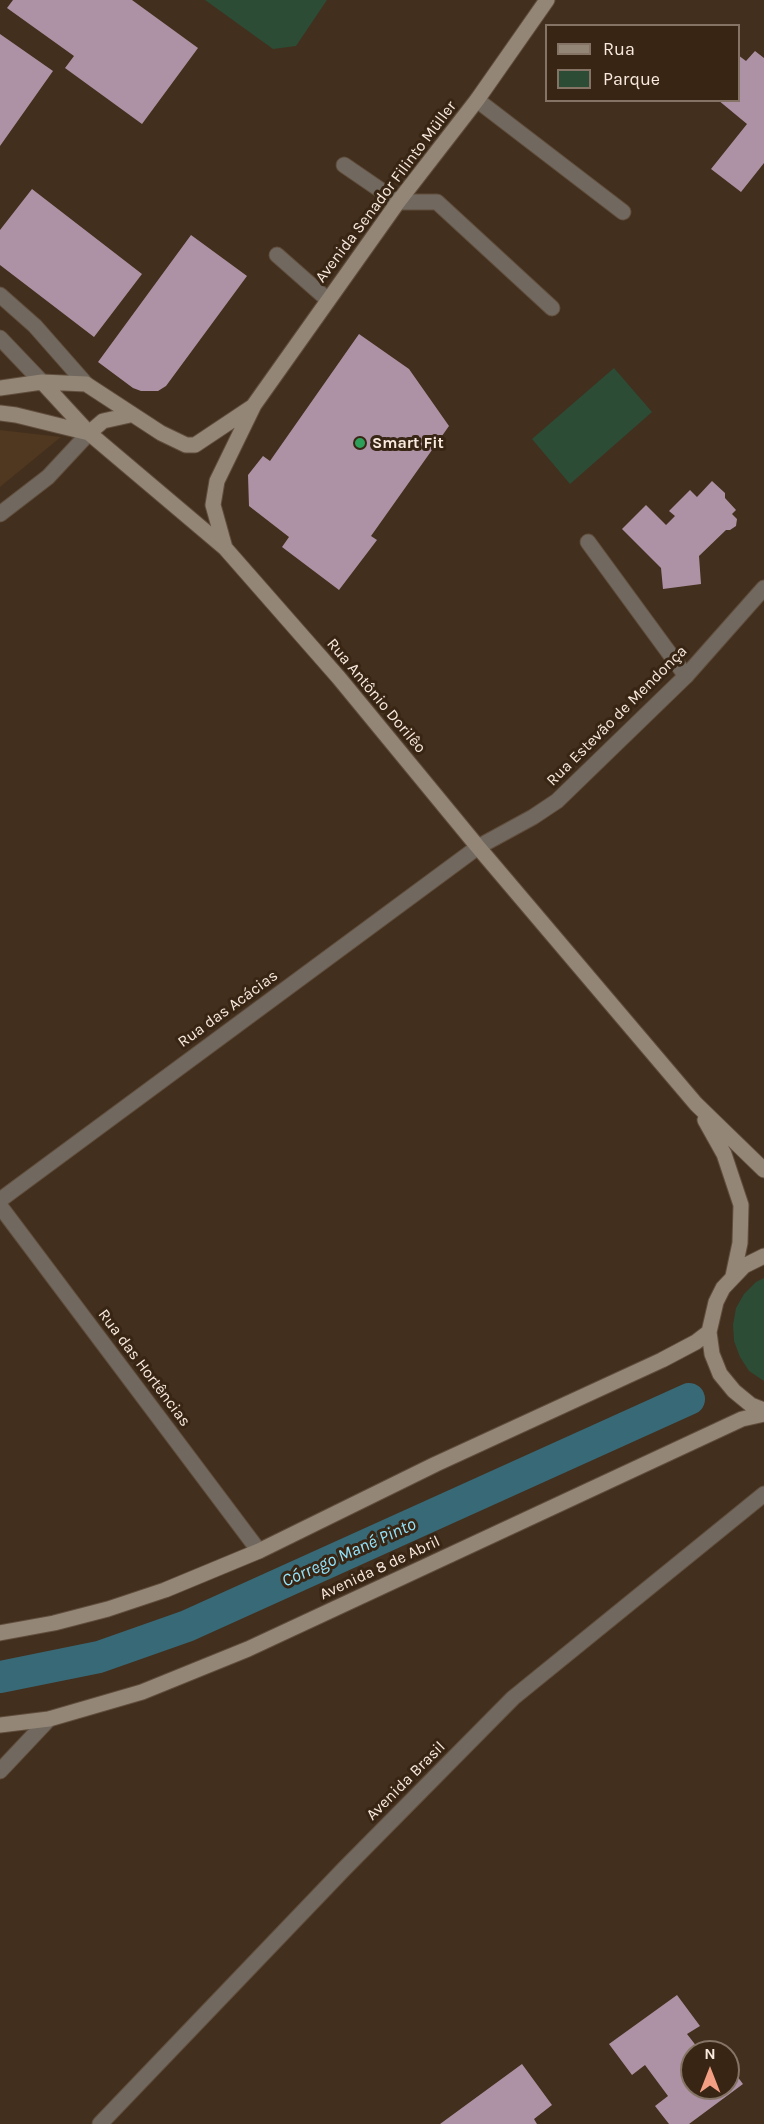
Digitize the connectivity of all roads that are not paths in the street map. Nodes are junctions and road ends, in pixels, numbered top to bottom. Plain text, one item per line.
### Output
1 (547, 0) edge
2 (477, 100) junction
3 (344, 165) dead end
4 (398, 202) junction
5 (623, 212) dead end
6 (277, 255) dead end
7 (0, 295) edge
8 (328, 300) junction
9 (552, 308) dead end
10 (0, 338) edge
11 (42, 382) junction
12 (86, 384) junction
13 (0, 388) edge
14 (254, 405) junction
15 (0, 413) edge
16 (130, 415) junction
17 (89, 433) junction
18 (0, 514) edge
19 (588, 542) dead end
20 (225, 548) junction
21 (764, 588) edge
22 (686, 676) junction
23 (478, 847) junction
24 (696, 1104) junction
25 (764, 1170) edge
26 (0, 1200) edge
27 (0, 1206) edge
28 (764, 1256) edge
29 (733, 1276) junction
30 (709, 1332) junction
31 (764, 1412) edge
32 (764, 1494) edge
33 (259, 1551) junction
34 (0, 1633) edge
35 (49, 1719) junction
36 (0, 1725) edge
37 (0, 1771) edge
38 (100, 2124) edge

1 - 2 main road, Avenida Senador Filinto Müller
2 - 4 main road, Avenida Senador Filinto Müller
2 - 5 street
3 - 4 street
4 - 8 main road, Avenida Senador Filinto Müller
4 - 9 street
6 - 8 street
7 - 12 street
8 - 14 main road, Avenida Senador Filinto Müller
10 - 11 street, Rua Antônio Dorilêo
11 - 12 main road
11 - 13 main road
11 - 17 main road, Rua Antônio Dorilêo
12 - 16 main road
14 - 16 main road, Avenida Senador Filinto Müller
14 - 20 main road, Avenida Senador Filinto Müller
15 - 17 main road
16 - 17 main road
17 - 18 street
17 - 20 main road, Rua Antônio Dorilêo
19 - 22 street
20 - 23 main road, Rua Antônio Dorilêo
21 - 22 street, Rua Estevão de Mendonça
22 - 23 street, Rua Estevão de Mendonça
23 - 24 main road, Rua Antônio Dorilêo
23 - 26 street, Rua das Acácias
24 - 25 main road, Rua Antônio Dorilêo
24 - 29 main road, Rua Antônio Dorilêo
27 - 33 street, Rua das Hortências
28 - 29 main road
29 - 30 main road
30 - 31 main road
30 - 33 main road
31 - 35 main road, Avenida 8 de Abril
32 - 38 street, Avenida Brasil
33 - 34 main road
35 - 36 main road, Avenida 8 de Abril
35 - 37 street

